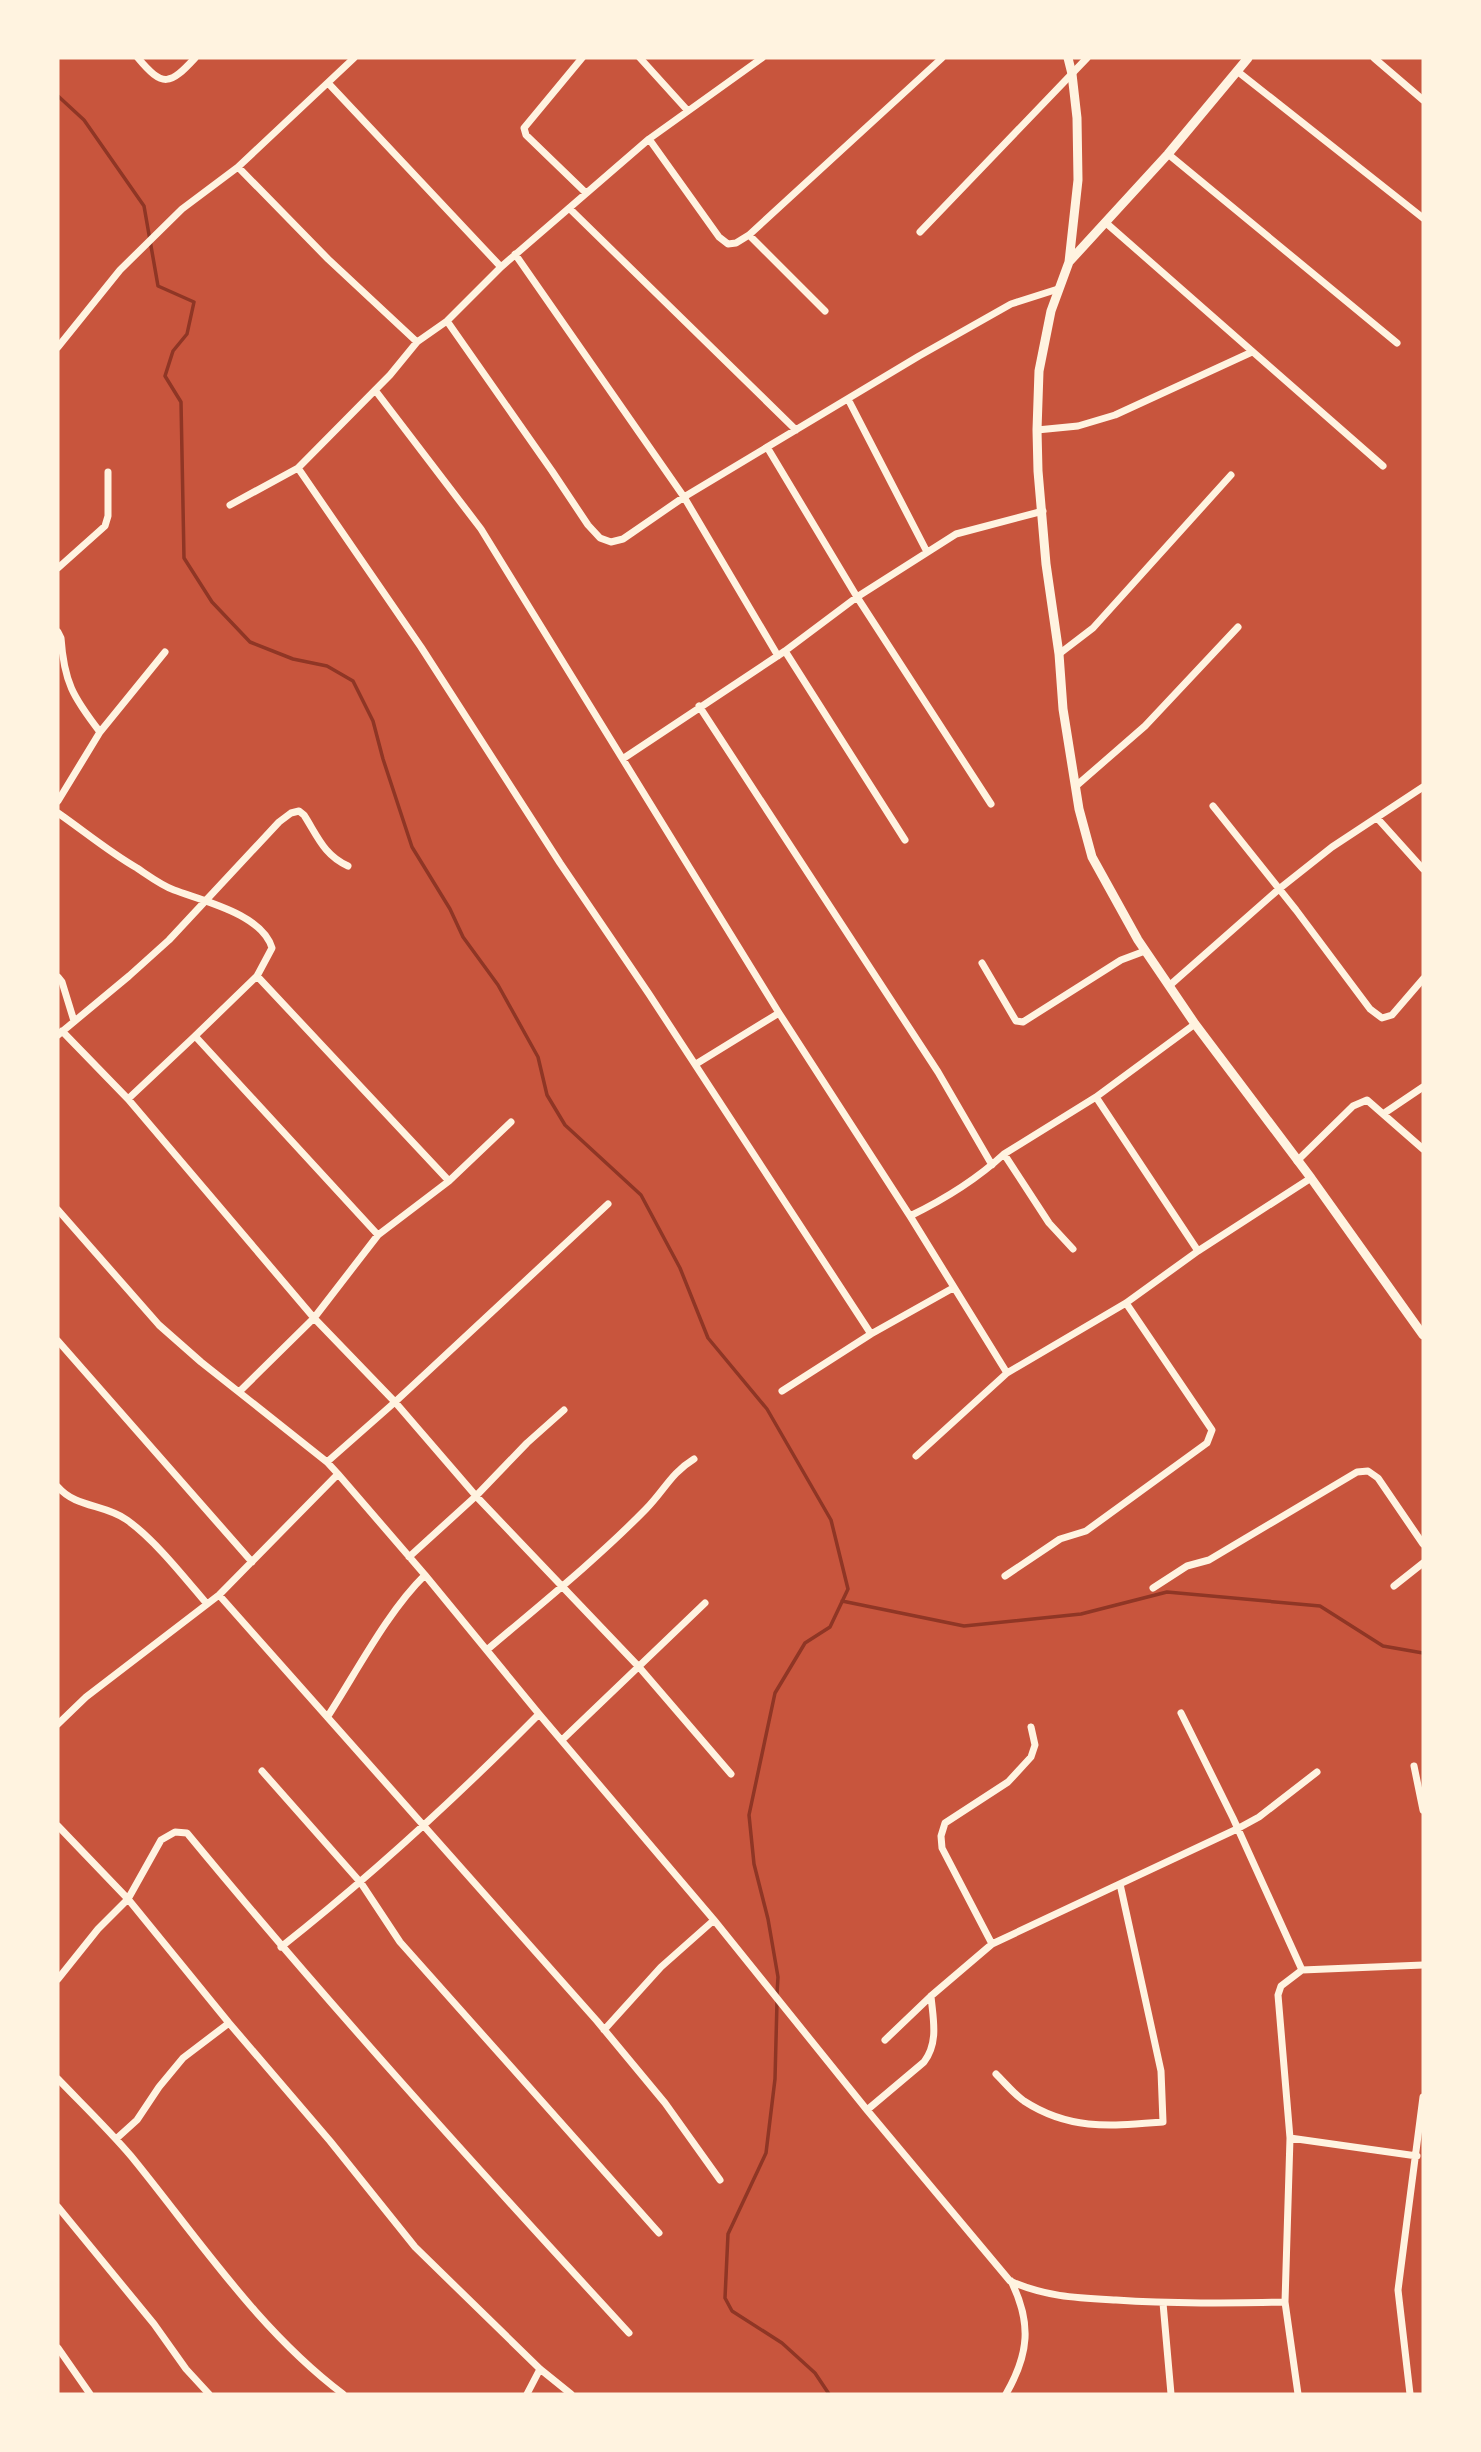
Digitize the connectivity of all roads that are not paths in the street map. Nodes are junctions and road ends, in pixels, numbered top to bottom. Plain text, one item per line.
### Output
1 (138, 58) edge
2 (195, 58) edge
3 (354, 58) edge
4 (582, 58) edge
5 (640, 58) edge
6 (762, 58) edge
7 (942, 58) edge
8 (1068, 58) edge
9 (1087, 58) edge
10 (1248, 58) edge
11 (1374, 58) edge
12 (1237, 71) junction
13 (1072, 74) junction
14 (329, 84) junction
15 (1423, 100) edge
16 (688, 111) junction
17 (649, 139) junction
18 (1168, 154) junction
19 (238, 167) junction
20 (586, 193) junction
21 (570, 209) junction
22 (1423, 218) edge
23 (1105, 222) junction
24 (920, 232) dead end
25 (749, 235) junction
26 (515, 254) junction
27 (1069, 262) junction
28 (501, 267) junction
29 (1058, 289) junction
30 (825, 311) dead end
31 (447, 321) junction
32 (417, 342) junction
33 (1397, 343) dead end
34 (58, 347) edge
35 (1252, 352) junction
36 (374, 390) junction
37 (848, 399) junction
38 (796, 430) junction
39 (1037, 430) junction
40 (767, 447) junction
41 (1383, 466) dead end
42 (298, 468) junction
43 (108, 472) dead end
44 (1231, 475) dead end
45 (684, 497) junction
46 (230, 505) dead end
47 (1043, 511) junction
48 (927, 552) junction
49 (58, 568) edge
50 (857, 597) junction
51 (1238, 627) dead end
52 (58, 632) edge
53 (165, 652) dead end
54 (782, 654) junction
55 (1059, 654) junction
56 (699, 706) junction
57 (100, 732) junction
58 (624, 758) junction
59 (1076, 786) junction
60 (1423, 787) edge
61 (58, 801) edge
62 (991, 804) dead end
63 (1213, 806) dead end
64 (58, 813) edge
65 (1378, 819) junction
66 (905, 840) dead end
67 (348, 866) dead end
68 (1423, 869) edge
69 (1279, 889) junction
70 (207, 900) junction
71 (1145, 951) junction
72 (982, 963) dead end
73 (257, 976) junction
74 (58, 977) edge
75 (1423, 979) edge
76 (1169, 986) junction
77 (779, 1013) junction
78 (74, 1021) junction
79 (1195, 1024) junction
80 (60, 1033) edge
81 (195, 1036) junction
82 (696, 1064) junction
83 (1423, 1087) edge
84 (1096, 1097) junction
85 (128, 1100) junction
86 (1382, 1114) junction
87 (511, 1122) dead end
88 (1423, 1149) edge
89 (1004, 1154) junction
90 (1297, 1160) junction
91 (992, 1165) junction
92 (1311, 1178) junction
93 (449, 1181) junction
94 (608, 1204) dead end
95 (58, 1210) edge
96 (910, 1216) junction
97 (379, 1235) junction
98 (1073, 1249) dead end
99 (1198, 1251) junction
100 (953, 1288) junction
101 (1126, 1303) junction
102 (314, 1318) junction
103 (871, 1334) junction
104 (1423, 1335) edge
105 (58, 1341) edge
106 (1007, 1373) junction
107 (240, 1391) junction
108 (782, 1391) dead end
109 (395, 1402) junction
110 (564, 1410) dead end
111 (916, 1456) dead end
112 (694, 1460) dead end
113 (327, 1462) junction
114 (338, 1474) junction
115 (58, 1487) edge
116 (476, 1496) junction
117 (1423, 1544) edge
118 (409, 1557) junction
119 (253, 1562) junction
120 (1423, 1563) edge
121 (425, 1575) junction
122 (1005, 1576) dead end
123 (563, 1586) junction
124 (1394, 1586) dead end
125 (1153, 1588) dead end
126 (219, 1594) junction
127 (705, 1603) dead end
128 (207, 1604) junction
129 (488, 1649) junction
130 (639, 1667) junction
131 (1181, 1713) dead end
132 (539, 1714) junction
133 (328, 1716) junction
134 (58, 1724) edge
135 (1031, 1727) dead end
136 (562, 1740) junction
137 (1414, 1766) dead end
138 (262, 1771) dead end
139 (1317, 1772) dead end
140 (731, 1774) dead end
141 (1423, 1810) edge
142 (424, 1825) junction
143 (58, 1826) edge
144 (1237, 1829) junction
145 (361, 1883) junction
146 (1120, 1884) junction
147 (128, 1899) junction
148 (714, 1920) junction
149 (992, 1944) junction
150 (281, 1947) junction
151 (1423, 1965) edge
152 (1302, 1970) junction
153 (58, 1979) edge
154 (931, 1996) junction
155 (229, 2023) junction
156 (604, 2030) junction
157 (885, 2040) dead end
158 (996, 2074) dead end
159 (58, 2079) edge
160 (1423, 2097) edge
161 (867, 2110) junction
162 (1290, 2138) junction
163 (116, 2139) junction
164 (1417, 2157) junction
165 (720, 2180) dead end
166 (58, 2207) edge
167 (659, 2233) dead end
168 (1010, 2281) junction
169 (1285, 2302) junction
170 (1163, 2303) junction
171 (629, 2333) dead end
172 (58, 2348) edge
173 (540, 2369) junction
174 (90, 2394) edge
175 (209, 2394) edge
176 (343, 2394) edge
177 (527, 2394) edge
178 (571, 2394) edge
179 (1006, 2394) edge
180 (1171, 2394) edge
181 (1298, 2394) edge
182 (1410, 2394) edge

1 - 2 street
3 - 14 street
4 - 20 street
5 - 16 street
6 - 16 street
7 - 25 street
8 - 13 street
9 - 13 street
10 - 12 street
11 - 15 street
12 - 18 street
12 - 22 street
13 - 24 street
13 - 27 street
14 - 19 street
14 - 28 street
16 - 17 street
17 - 20 street
17 - 25 street
18 - 23 street
18 - 33 street
19 - 32 street
19 - 34 street
20 - 21 street
21 - 26 street
21 - 38 street
23 - 27 street
23 - 35 street
25 - 30 street
26 - 28 street
26 - 45 street
27 - 29 street
28 - 31 street
29 - 37 street
29 - 39 street
31 - 32 street
31 - 45 street
32 - 36 street
35 - 39 street
35 - 41 street
36 - 42 street
36 - 58 street
37 - 38 street
37 - 48 street
38 - 40 street
39 - 47 street
40 - 45 street
40 - 50 street
42 - 46 street
42 - 82 street
43 - 49 street
44 - 55 street
45 - 54 street
47 - 48 street
47 - 55 street
48 - 50 street
50 - 54 street
50 - 62 street
51 - 59 street
52 - 57 street
53 - 57 street
54 - 56 street
54 - 66 street
55 - 59 street
56 - 58 street
56 - 91 street
57 - 61 street
58 - 77 street
59 - 71 street
60 - 65 street
63 - 69 street
64 - 70 street
65 - 68 street
65 - 69 street
67 - 70 street
69 - 75 street
69 - 76 street
70 - 73 street
70 - 78 street
71 - 72 street
71 - 76 street
73 - 81 street
73 - 93 street
74 - 78 street
76 - 79 street
77 - 82 street
77 - 96 street
78 - 80 street
79 - 84 street
79 - 90 street
80 - 85 street
81 - 85 street
81 - 97 street
82 - 103 street
83 - 86 street
84 - 89 street
84 - 99 street
85 - 102 street
86 - 88 street
86 - 90 street
87 - 93 street
89 - 91 street
89 - 98 street
90 - 92 street
91 - 96 street
92 - 99 street
92 - 104 street
93 - 97 street
94 - 109 street
95 - 107 street
96 - 100 street
97 - 102 street
99 - 101 street
100 - 103 street
100 - 106 street
101 - 106 street
101 - 122 street
102 - 107 street
102 - 109 street
103 - 108 street
105 - 119 street
106 - 111 street
107 - 113 street
109 - 113 street
109 - 116 street
110 - 116 street
112 - 123 street
113 - 114 street
114 - 118 street
114 - 119 street
115 - 128 street
116 - 118 street
116 - 123 street
117 - 125 street
118 - 121 street
119 - 126 street
120 - 124 street
121 - 129 street
121 - 133 street
123 - 129 street
123 - 130 street
126 - 128 street
126 - 133 street
127 - 130 street
128 - 134 street
129 - 132 street
130 - 136 street
130 - 140 street
131 - 144 street
132 - 136 street
132 - 142 street
133 - 142 street
135 - 149 street
136 - 148 street
137 - 141 street
138 - 145 street
139 - 144 street
142 - 145 street
142 - 156 street
143 - 147 street
144 - 146 street
144 - 152 street
145 - 150 street
145 - 167 street
146 - 149 street
146 - 158 street
147 - 150 street
147 - 153 street
147 - 155 street
148 - 156 street
148 - 161 street
149 - 154 street
150 - 171 street
151 - 152 street
152 - 162 street
154 - 157 street
154 - 161 street
155 - 163 street
155 - 173 street
156 - 165 street
159 - 163 street
160 - 164 street
161 - 168 street
162 - 164 street
162 - 169 street
163 - 176 street
164 - 182 street
166 - 175 street
168 - 170 street
168 - 179 street
169 - 170 street
169 - 181 street
170 - 180 street
172 - 174 street
173 - 177 street
173 - 178 street

